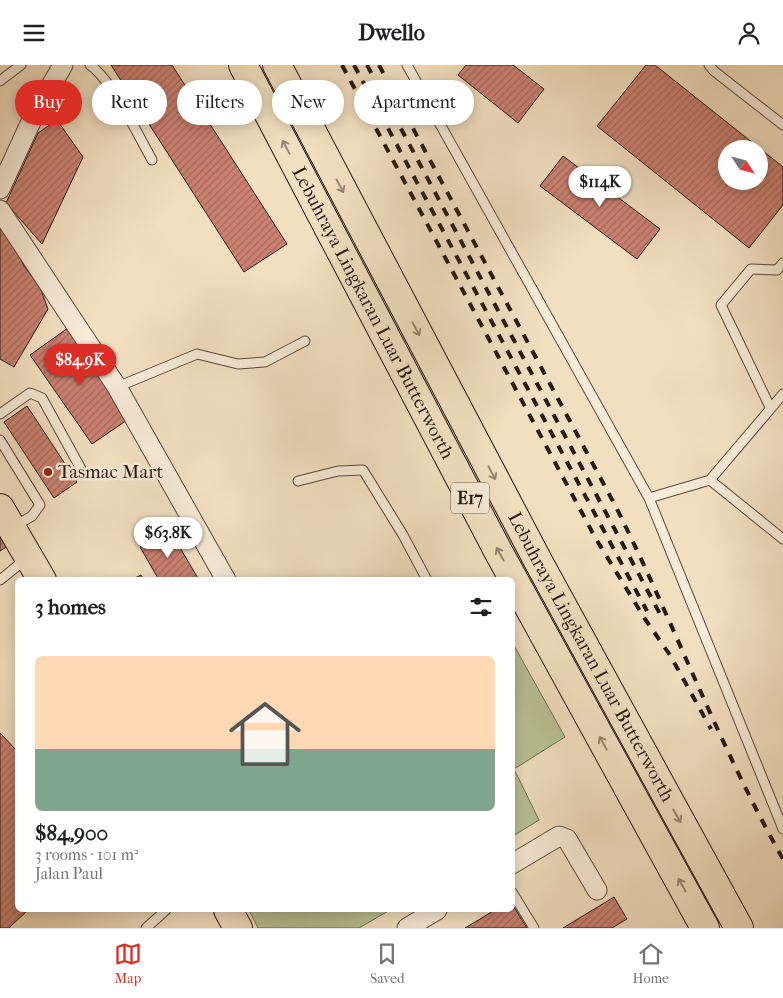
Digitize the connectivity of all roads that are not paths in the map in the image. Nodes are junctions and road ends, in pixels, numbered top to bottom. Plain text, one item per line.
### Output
1 (21, 65) edge
2 (90, 65) edge
3 (242, 65) edge
4 (277, 65) edge
5 (407, 65) edge
6 (709, 65) edge
7 (58, 68) edge
8 (0, 81) edge
9 (783, 125) edge
10 (152, 160) dead end
11 (2, 181) edge
12 (0, 210) edge
13 (783, 263) edge
14 (305, 341) dead end
15 (117, 387) junction
16 (783, 394) edge
17 (770, 407) junction
18 (0, 414) edge
19 (0, 439) edge
20 (82, 469) dead end
21 (710, 480) junction
22 (298, 481) dead end
23 (649, 498) junction
24 (6, 518) edge
25 (783, 539) edge
26 (35, 569) edge
27 (224, 577) edge
28 (425, 577) edge
29 (512, 577) edge
30 (0, 580) edge
31 (515, 582) edge
32 (783, 829) edge
33 (515, 862) edge
34 (597, 891) dead end
35 (515, 897) edge
36 (164, 912) edge
37 (433, 912) edge
38 (146, 928) edge
39 (407, 928) edge
40 (534, 928) edge
41 (705, 928) edge
42 (739, 928) edge

1 - 8 lane
2 - 10 lane
29 -> 3 main road, Lebuhraya Lingkaran Luar Butterworth / E17
4 -> 42 main road, Lebuhraya Lingkaran Luar Butterworth / E17
5 - 23 lane
6 - 9 lane
7 - 11 street
12 - 15 street
13 - 17 lane
14 - 15 lane
15 - 27 street
16 - 17 lane
17 - 21 lane
18 - 20 lane
19 - 24 lane
21 - 23 lane
21 - 25 lane
22 - 28 lane
23 - 32 lane
24 - 26 main road
26 - 30 lane
41 -> 31 main road, Lebuhraya Lingkaran Luar Butterworth / E17
33 - 34 street
35 - 40 lane
36 - 38 lane
37 - 39 street

